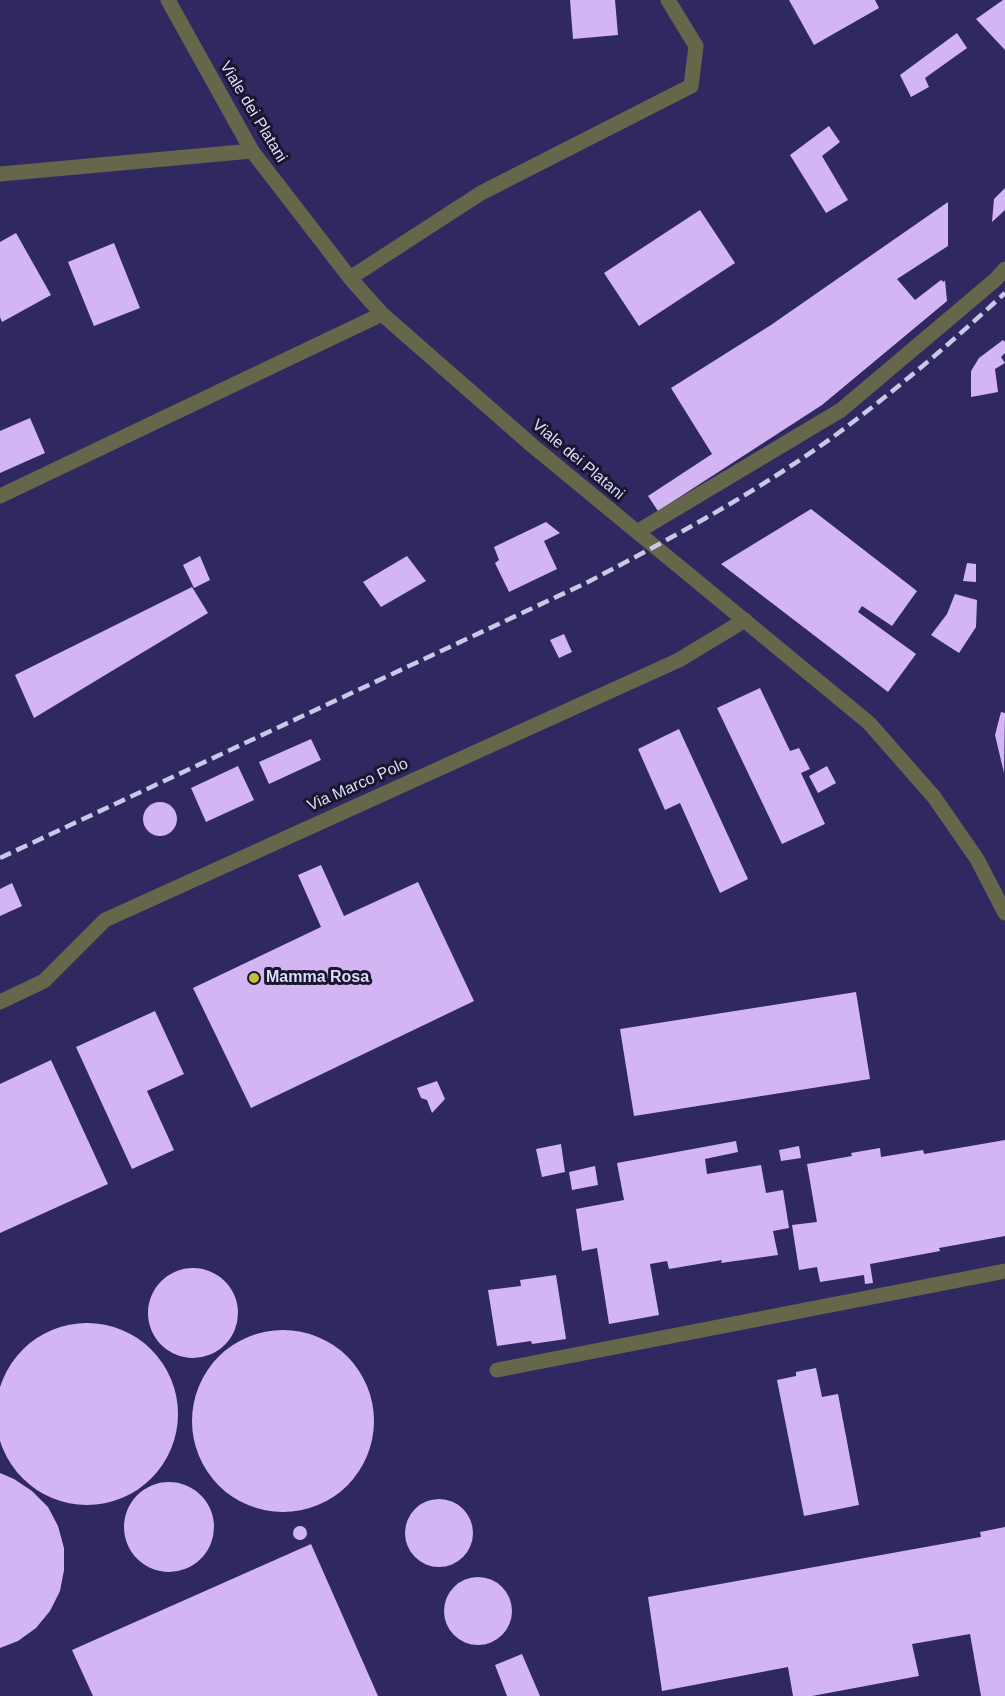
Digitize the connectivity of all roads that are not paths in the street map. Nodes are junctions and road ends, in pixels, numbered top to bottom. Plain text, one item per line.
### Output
1 (168, 0) edge
2 (668, 0) edge
3 (252, 151) junction
4 (0, 174) edge
5 (1005, 269) edge
6 (350, 278) junction
7 (382, 314) junction
8 (0, 496) edge
9 (637, 532) junction
10 (745, 620) junction
11 (1005, 913) edge
12 (0, 1002) edge
13 (1005, 1271) edge
14 (497, 1370) dead end

1 - 3 street, Viale dei Platani
2 - 6 street
3 - 4 street
3 - 6 street, Viale dei Platani
5 - 9 street
6 - 7 street, Viale dei Platani
7 - 8 street
7 - 9 street, Viale dei Platani
9 - 10 street, Viale dei Platani
10 - 11 street, Viale dei Platani
10 - 12 street, Via Marco Polo
13 - 14 street

